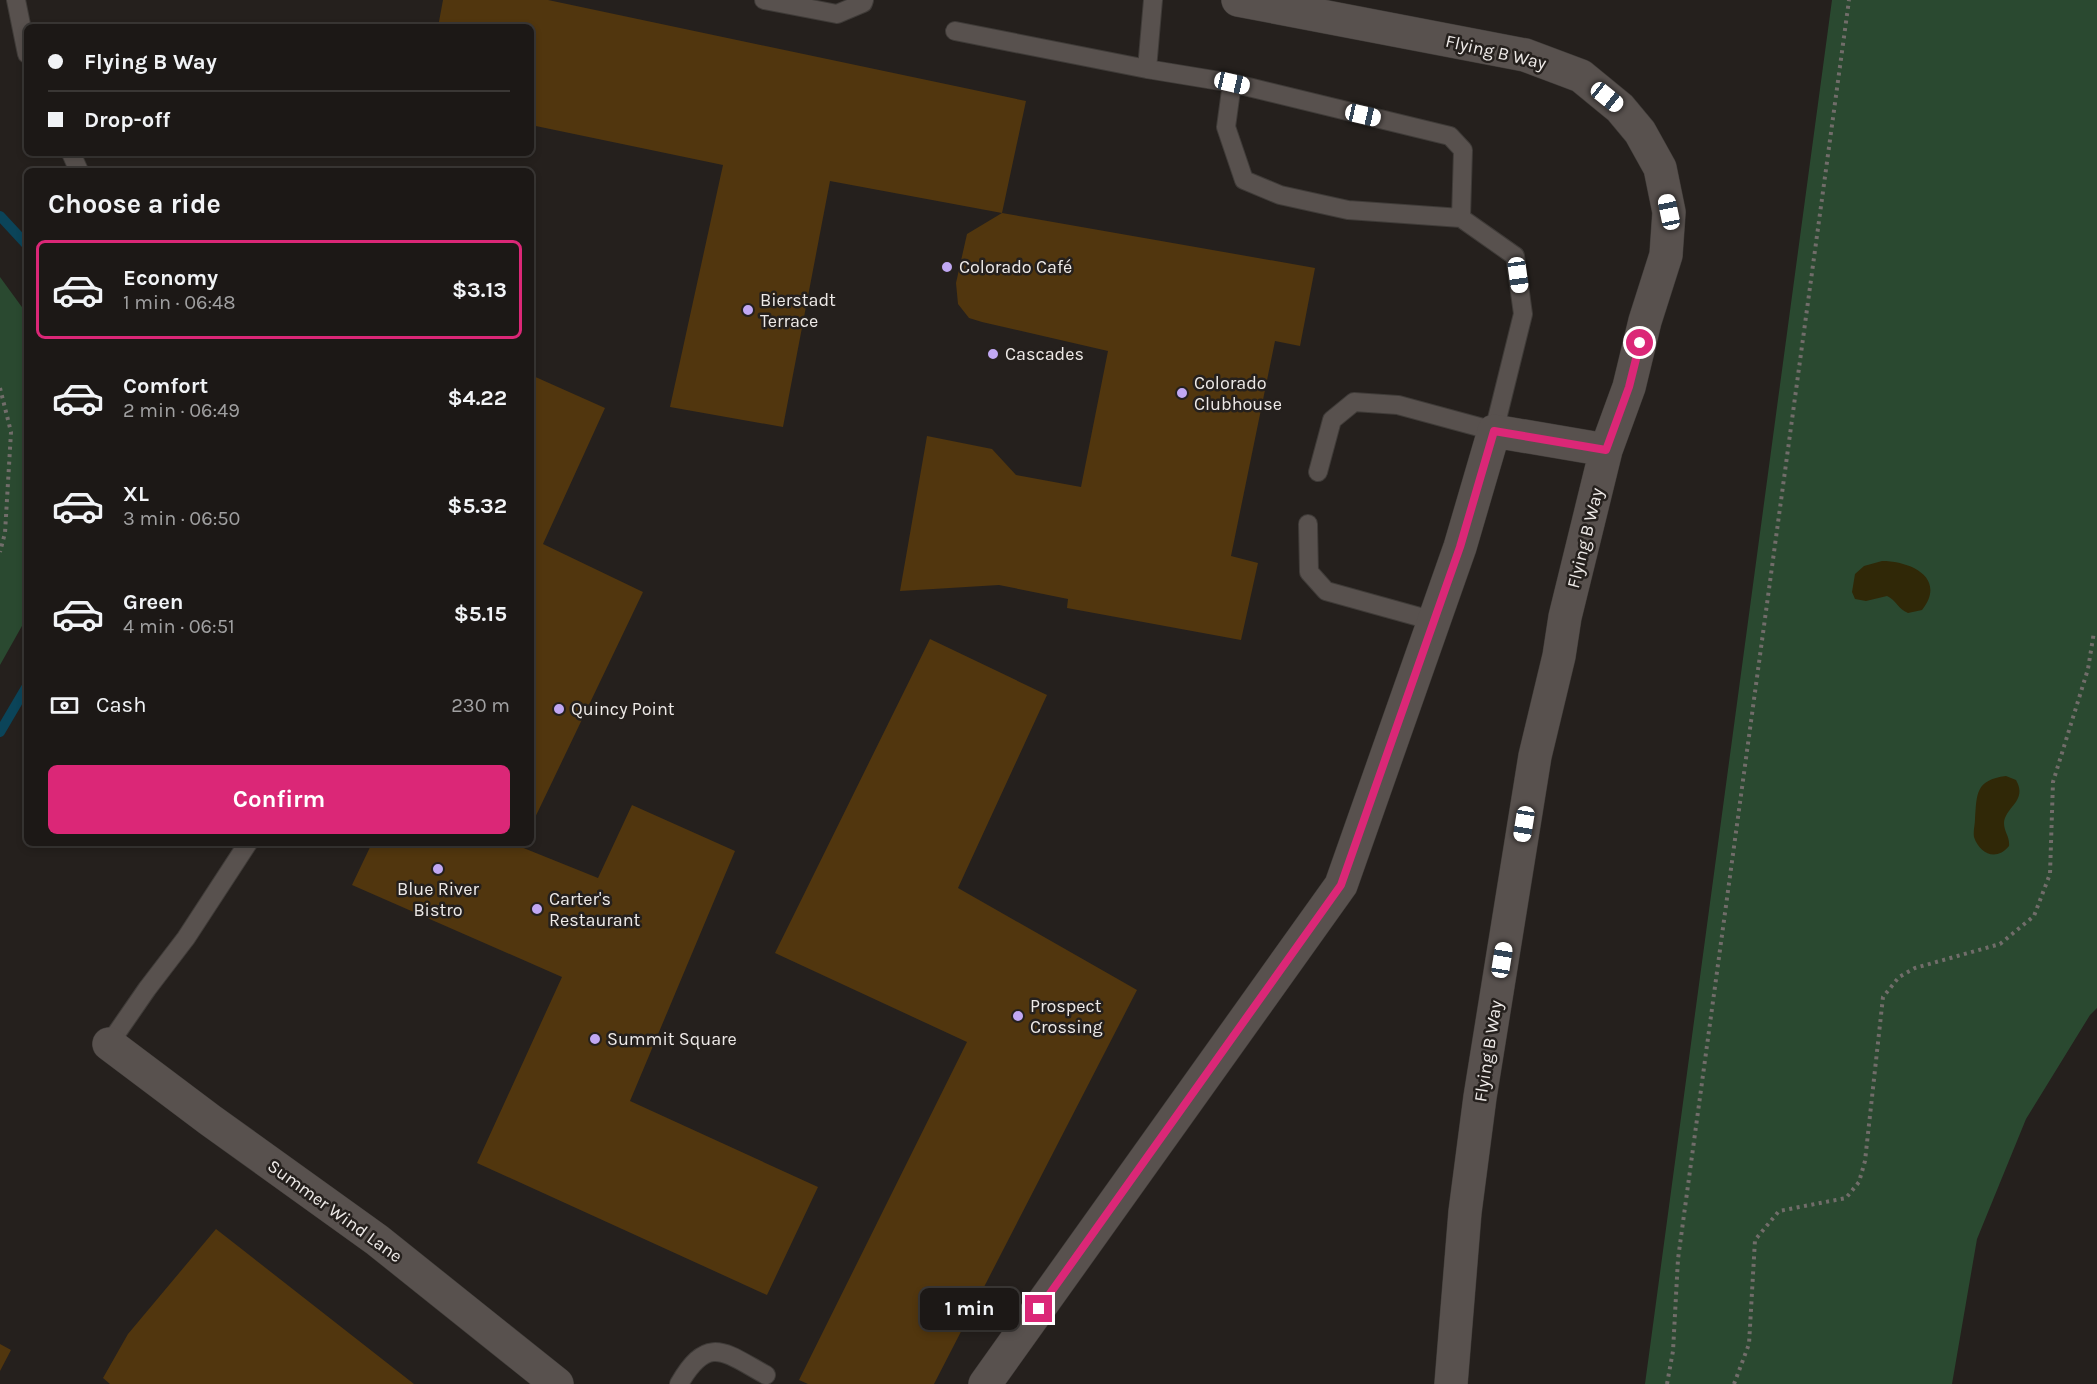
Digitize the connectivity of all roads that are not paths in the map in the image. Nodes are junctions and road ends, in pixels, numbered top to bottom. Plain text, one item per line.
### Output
1 (16, 0) edge
2 (764, 0) edge
3 (864, 0) edge
4 (1153, 0) edge
5 (1239, 0) edge
6 (955, 31) dead end
7 (24, 39) edge
8 (1147, 69) junction
9 (1232, 83) junction
10 (1461, 218) junction
11 (1494, 431) junction
12 (1606, 450) junction
13 (1318, 472) dead end
14 (1308, 524) dead end
15 (1434, 621) junction
16 (246, 846) edge
17 (109, 1044) joint
18 (766, 1375) dead end
19 (557, 1384) edge
20 (679, 1384) edge
21 (986, 1384) edge
22 (1451, 1384) edge

1 - 7 lane
2 - 3 lane
4 - 8 lane
5 - 12 street, Flying B Way
6 - 8 lane
8 - 9 lane
9 - 10 lane
9 - 10 lane
10 - 11 lane
11 - 12 street
11 - 13 lane
11 - 15 street
12 - 22 street, Flying B Way
14 - 15 lane
15 - 21 street
16 - 17 lane
17 - 19 street, Summer Wind Lane
18 - 20 lane

